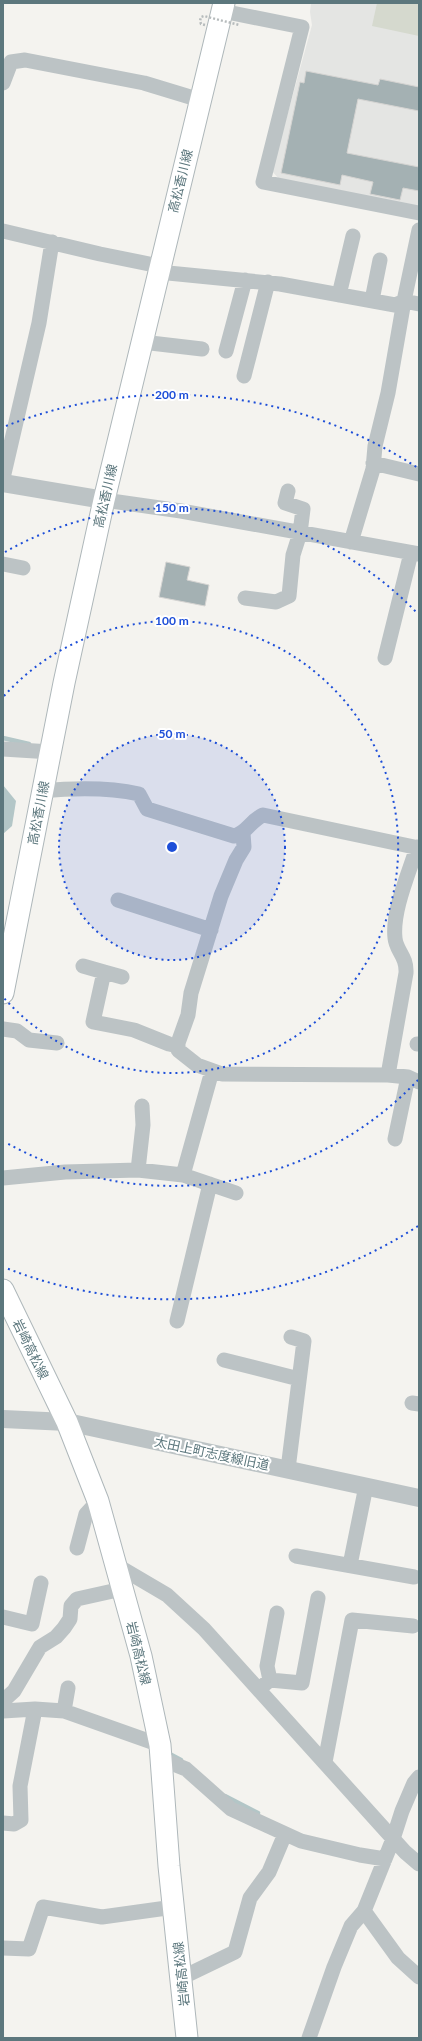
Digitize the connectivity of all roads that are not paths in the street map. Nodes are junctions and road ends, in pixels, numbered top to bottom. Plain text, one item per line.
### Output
1 (223, 7) edge
2 (3, 83) edge
3 (200, 100) junction
4 (419, 213) edge
5 (419, 230) edge
6 (3, 231) edge
7 (353, 236) dead end
8 (52, 242) junction
9 (380, 260) dead end
10 (158, 269) junction
11 (245, 280) junction
12 (268, 282) junction
13 (340, 295) junction
14 (372, 300) junction
15 (404, 301) junction
16 (419, 304) edge
17 (142, 342) junction
18 (202, 348) dead end
19 (226, 351) dead end
20 (244, 376) dead end
21 (373, 463) junction
22 (419, 474) edge
23 (3, 478) edge
24 (3, 483) edge
25 (288, 490) dead end
26 (104, 500) junction
27 (300, 533) junction
28 (351, 542) junction
29 (415, 553) edge
30 (3, 564) edge
31 (23, 568) dead end
32 (245, 598) dead end
33 (385, 658) dead end
34 (3, 749) edge
35 (50, 752) junction
36 (42, 790) junction
37 (243, 833) junction
38 (418, 847) edge
39 (118, 900) dead end
40 (211, 930) junction
41 (83, 966) dead end
42 (104, 972) junction
43 (122, 977) dead end
44 (3, 993) edge
45 (3, 1029) edge
46 (57, 1043) dead end
47 (178, 1046) junction
48 (212, 1071) junction
49 (388, 1075) junction
50 (413, 1079) edge
51 (142, 1106) dead end
52 (396, 1139) dead end
53 (138, 1170) junction
54 (183, 1175) junction
55 (3, 1178) edge
56 (210, 1184) junction
57 (236, 1193) dead end
58 (3, 1290) edge
59 (177, 1321) dead end
60 (291, 1337) dead end
61 (224, 1360) dead end
62 (299, 1379) junction
63 (3, 1419) edge
64 (67, 1422) junction
65 (288, 1469) junction
66 (366, 1486) junction
67 (419, 1498) edge
68 (98, 1501) junction
69 (77, 1548) dead end
70 (296, 1556) dead end
71 (116, 1565) junction
72 (350, 1565) junction
73 (414, 1577) dead end
74 (41, 1584) dead end
75 (122, 1589) junction
76 (318, 1598) dead end
77 (277, 1613) dead end
78 (3, 1617) edge
79 (413, 1626) dead end
80 (264, 1685) junction
81 (68, 1688) dead end
82 (3, 1701) edge
83 (35, 1709) junction
84 (3, 1711) edge
85 (64, 1711) junction
86 (160, 1752) junction
87 (325, 1762) junction
88 (419, 1777) edge
89 (3, 1823) edge
90 (284, 1834) junction
91 (393, 1839) junction
92 (385, 1859) junction
93 (419, 1864) edge
94 (174, 1907) junction
95 (364, 1911) junction
96 (3, 1948) edge
97 (419, 1977) edge
98 (181, 1978) junction
99 (187, 2038) edge
100 (309, 2038) edge

1 - 3 main road, 高松香川線
1 - 4 street
2 - 3 street
3 - 10 main road, 高松香川線
5 - 15 street
6 - 8 street
7 - 13 street
8 - 10 street
8 - 23 street
9 - 14 street
10 - 11 street
10 - 17 main road, 高松香川線
11 - 12 street
11 - 19 street
12 - 13 street
12 - 20 street
13 - 14 street
14 - 15 street
15 - 16 street
15 - 21 street
17 - 18 street
17 - 26 main road, 高松香川線
21 - 22 street
21 - 28 street
24 - 26 street
25 - 27 street
26 - 27 street
26 - 35 main road, 高松香川線
27 - 28 street
27 - 32 street
28 - 29 street
29 - 33 street
30 - 31 street
34 - 35 street
35 - 36 main road, 高松香川線
36 - 37 street
36 - 44 main road, 高松香川線
37 - 38 street
37 - 40 street
38 - 49 street
39 - 40 street
40 - 47 street
41 - 42 street
42 - 43 street
42 - 47 street
45 - 46 street
47 - 48 street
48 - 49 street
48 - 54 street
49 - 50 street
50 - 52 street
51 - 53 street
53 - 54 street
53 - 55 street
54 - 56 street
56 - 57 street
56 - 59 street
58 - 64 main road, 岩崎高松線
60 - 62 street
61 - 62 street
62 - 65 street
63 - 64 street, 太田上町志度線旧道
64 - 65 street, 太田上町志度線旧道
64 - 68 main road, 岩崎高松線
65 - 66 street, 太田上町志度線旧道
66 - 67 street, 太田上町志度線旧道
66 - 72 street
68 - 69 street
68 - 71 main road, 岩崎高松線
70 - 72 street
71 - 75 main road, 岩崎高松線
71 - 80 street
72 - 73 street
74 - 78 street
75 - 82 street
75 - 86 main road, 岩崎高松線
76 - 80 street
77 - 80 street
79 - 87 street
80 - 87 street
81 - 85 street
83 - 84 street
83 - 85 street
83 - 89 street
85 - 86 street
86 - 90 street
86 - 94 main road, 岩崎高松線
87 - 91 street
88 - 91 street
90 - 92 street
90 - 98 street
91 - 92 street
91 - 93 street
92 - 95 street
94 - 96 street
94 - 98 main road, 岩崎高松線
95 - 97 street
95 - 100 street
98 - 99 main road, 岩崎高松線

